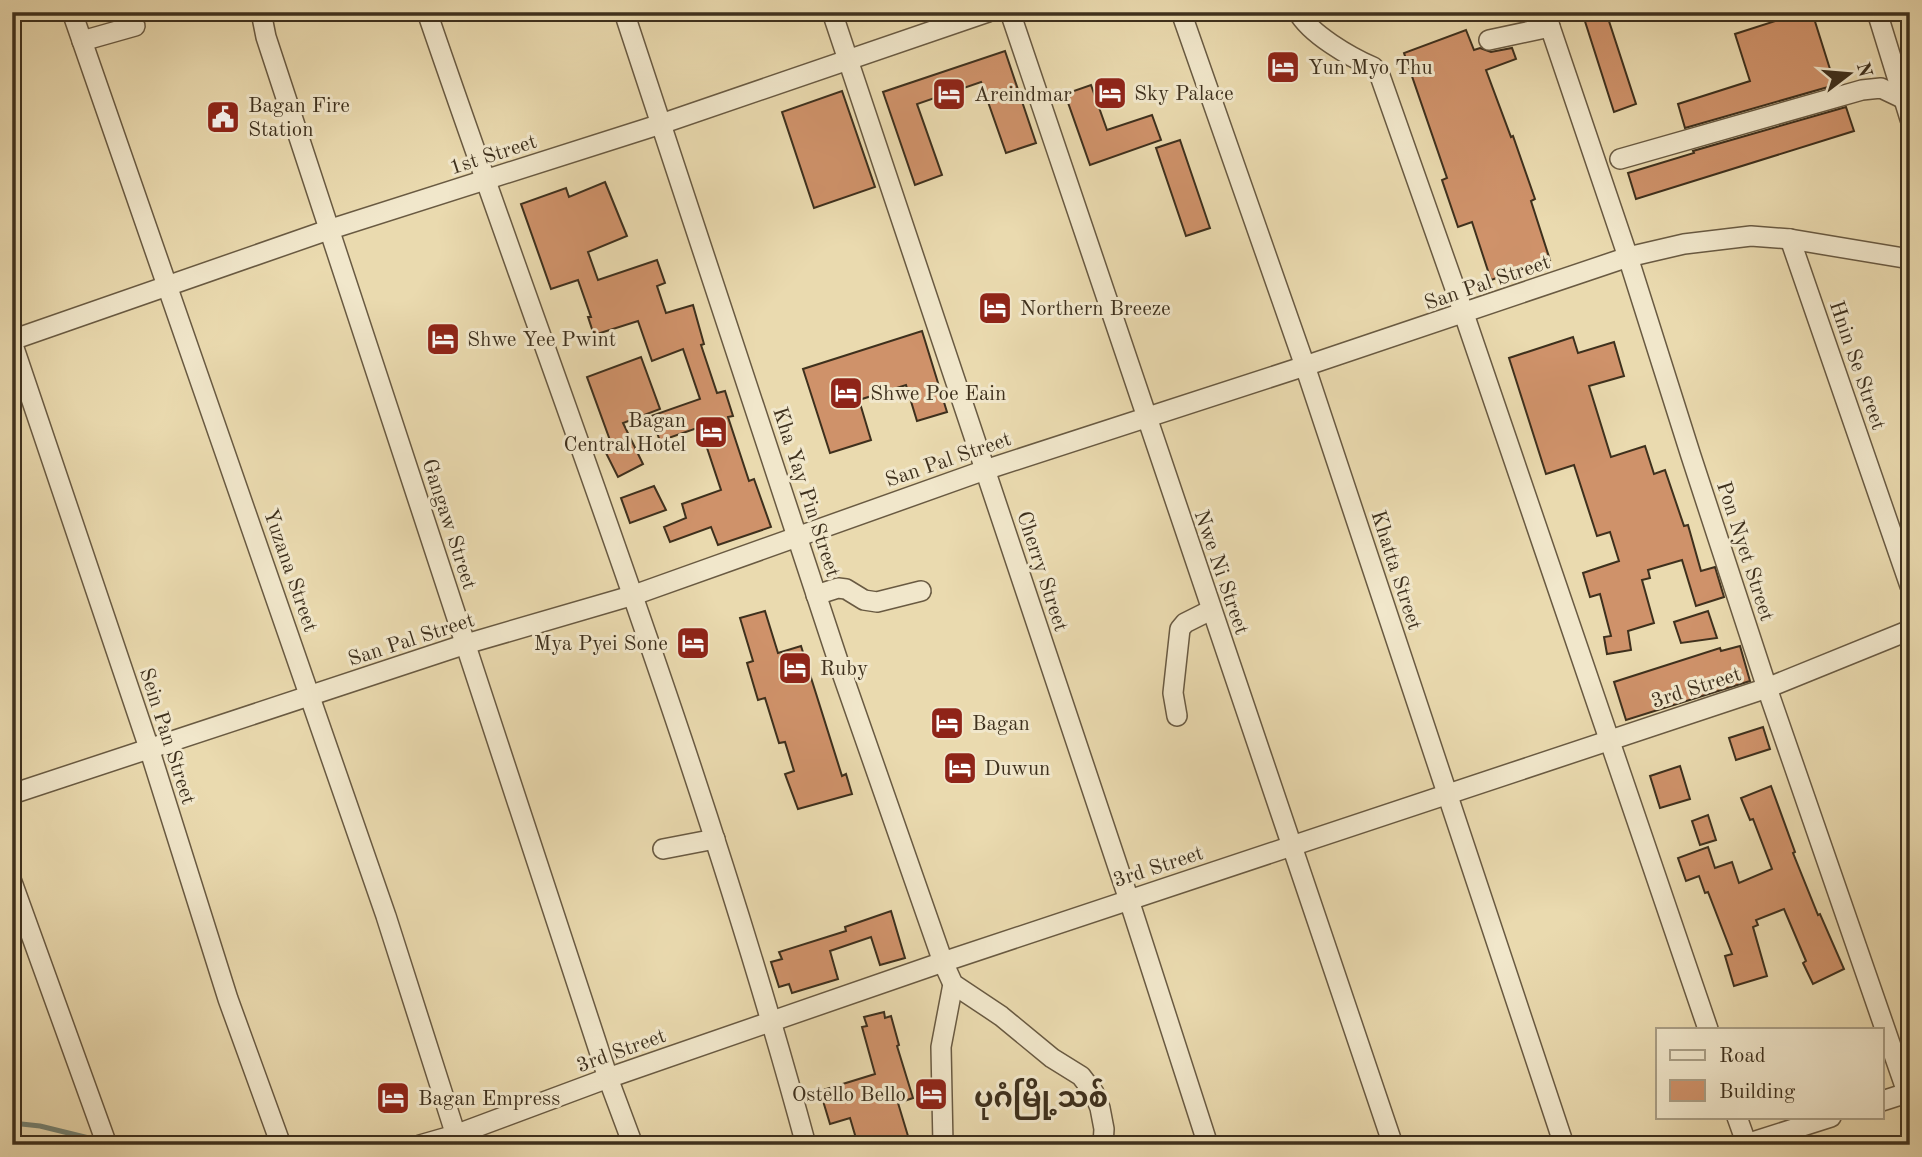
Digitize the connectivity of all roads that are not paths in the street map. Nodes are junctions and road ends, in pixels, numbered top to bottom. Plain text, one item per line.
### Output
1 (72, 12) edge
2 (261, 12) edge
3 (427, 12) edge
4 (624, 12) edge
5 (832, 12) edge
6 (988, 12) edge
7 (1010, 12) edge
8 (1181, 12) edge
9 (1298, 12) edge
10 (1877, 12) edge
11 (1548, 19) edge
12 (135, 26) dead end
13 (1489, 40) dead end
14 (82, 41) junction
15 (847, 61) junction
16 (1902, 98) junction
17 (1910, 119) edge
18 (661, 124) junction
19 (1620, 159) dead end
20 (485, 181) junction
21 (328, 230) junction
22 (1790, 239) junction
23 (1628, 257) junction
24 (1910, 260) edge
25 (169, 286) junction
26 (1464, 314) junction
27 (12, 341) edge
28 (1305, 366) junction
29 (1146, 417) junction
30 (985, 470) junction
31 (797, 536) junction
32 (1910, 586) edge
33 (921, 591) dead end
34 (634, 595) junction
35 (816, 595) junction
36 (1211, 610) junction
37 (1910, 630) edge
38 (466, 644) junction
39 (1767, 688) junction
40 (310, 696) junction
41 (1177, 716) dead end
42 (1609, 738) junction
43 (149, 748) junction
44 (12, 794) edge
45 (1448, 795) junction
46 (715, 839) junction
47 (1291, 846) junction
48 (663, 849) dead end
49 (12, 882) edge
50 (1129, 900) junction
51 (943, 962) junction
52 (953, 984) junction
53 (772, 1021) junction
54 (1708, 1028) edge
55 (608, 1078) junction
56 (1909, 1095) edge
57 (1884, 1101) edge
58 (1738, 1118) edge
59 (1828, 1118) edge
60 (104, 1136) edge
61 (457, 1140) edge
62 (1746, 1144) edge
63 (281, 1145) edge
64 (420, 1145) edge
65 (633, 1145) edge
66 (806, 1145) edge
67 (943, 1145) edge
68 (1103, 1145) edge
69 (1208, 1145) edge
70 (1393, 1145) edge
71 (1564, 1145) edge

1 - 14 street, Yuzana Street
2 - 21 street, Gangaw Street
3 - 20 street
4 - 18 street, Kha Yay Pin Street
5 - 15 street, Cherry Street
6 - 15 street, 1st Street
7 - 29 street, Nwe Ni Street
8 - 28 street, Khatta Street
9 - 26 street
10 - 16 street
11 - 13 street
11 - 23 street, Pon Nyet Street
12 - 14 street
14 - 25 street, Yuzana Street
15 - 18 street, 1st Street
15 - 30 street, Cherry Street
16 - 17 street
16 - 19 street
18 - 20 street, 1st Street
18 - 31 street, Kha Yay Pin Street
20 - 21 street, 1st Street
20 - 34 street
21 - 25 street, 1st Street
21 - 38 street, Gangaw Street
22 - 23 street, San Pal Street
22 - 24 street, San Pal Street
22 - 32 street, Hnin Se Street
23 - 26 street, San Pal Street
23 - 39 street, Pon Nyet Street
25 - 27 street, 1st Street
25 - 40 street, Yuzana Street
26 - 28 street, San Pal Street
26 - 42 street
27 - 43 street, Sein Pan Street
28 - 29 street, San Pal Street
28 - 45 street, Khatta Street
29 - 30 street, San Pal Street
29 - 36 street, Nwe Ni Street
30 - 31 street, San Pal Street
30 - 50 street, Cherry Street
31 - 34 street, San Pal Street
31 - 35 street, Kha Yay Pin Street
33 - 35 street
34 - 38 street, San Pal Street
34 - 46 street
35 - 51 street, Kha Yay Pin Street
36 - 41 street
36 - 47 street, Nwe Ni Street
37 - 39 street, 3rd Street
38 - 40 street, San Pal Street
38 - 55 street, Gangaw Street
39 - 42 street, 3rd Street
39 - 56 street, Pon Nyet Street
40 - 43 street, San Pal Street
40 - 61 street, Yuzana Street
42 - 45 street, 3rd Street
42 - 54 street
43 - 44 street, San Pal Street
43 - 63 street, Sein Pan Street
45 - 47 street, 3rd Street
45 - 71 street, Khatta Street
46 - 48 street
46 - 53 street
47 - 50 street, 3rd Street
47 - 70 street, Nwe Ni Street
49 - 60 street
50 - 51 street, 3rd Street
50 - 69 street, Cherry Street
51 - 52 street, Kha Yay Pin Street
51 - 53 street, 3rd Street
52 - 67 street
52 - 68 street
53 - 55 street, 3rd Street
53 - 66 street
55 - 61 street, 3rd Street
55 - 65 street, Gangaw Street
56 - 57 street
58 - 62 street
59 - 62 street
61 - 64 street, 3rd Street

